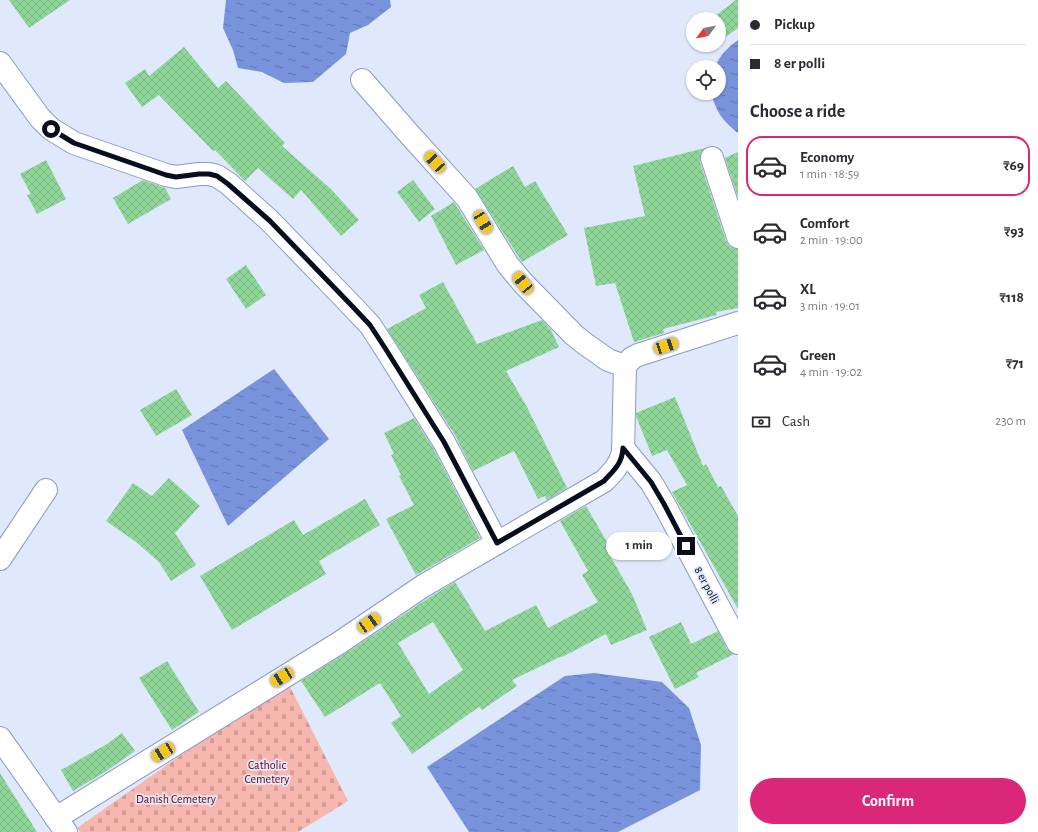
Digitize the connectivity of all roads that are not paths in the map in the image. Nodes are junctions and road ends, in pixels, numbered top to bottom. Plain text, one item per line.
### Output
1 (0, 63) edge
2 (362, 80) dead end
3 (712, 158) dead end
4 (738, 237) edge
5 (738, 323) edge
6 (625, 366) junction
7 (623, 448) junction
8 (46, 490) dead end
9 (497, 543) junction
10 (0, 559) edge
11 (738, 643) edge
12 (0, 738) edge
13 (61, 825) edge

1 - 9 street
2 - 6 street
3 - 4 street
5 - 6 street
6 - 7 street
7 - 9 street
7 - 11 street, 8 er polli
8 - 10 street
9 - 13 street
12 - 13 street

